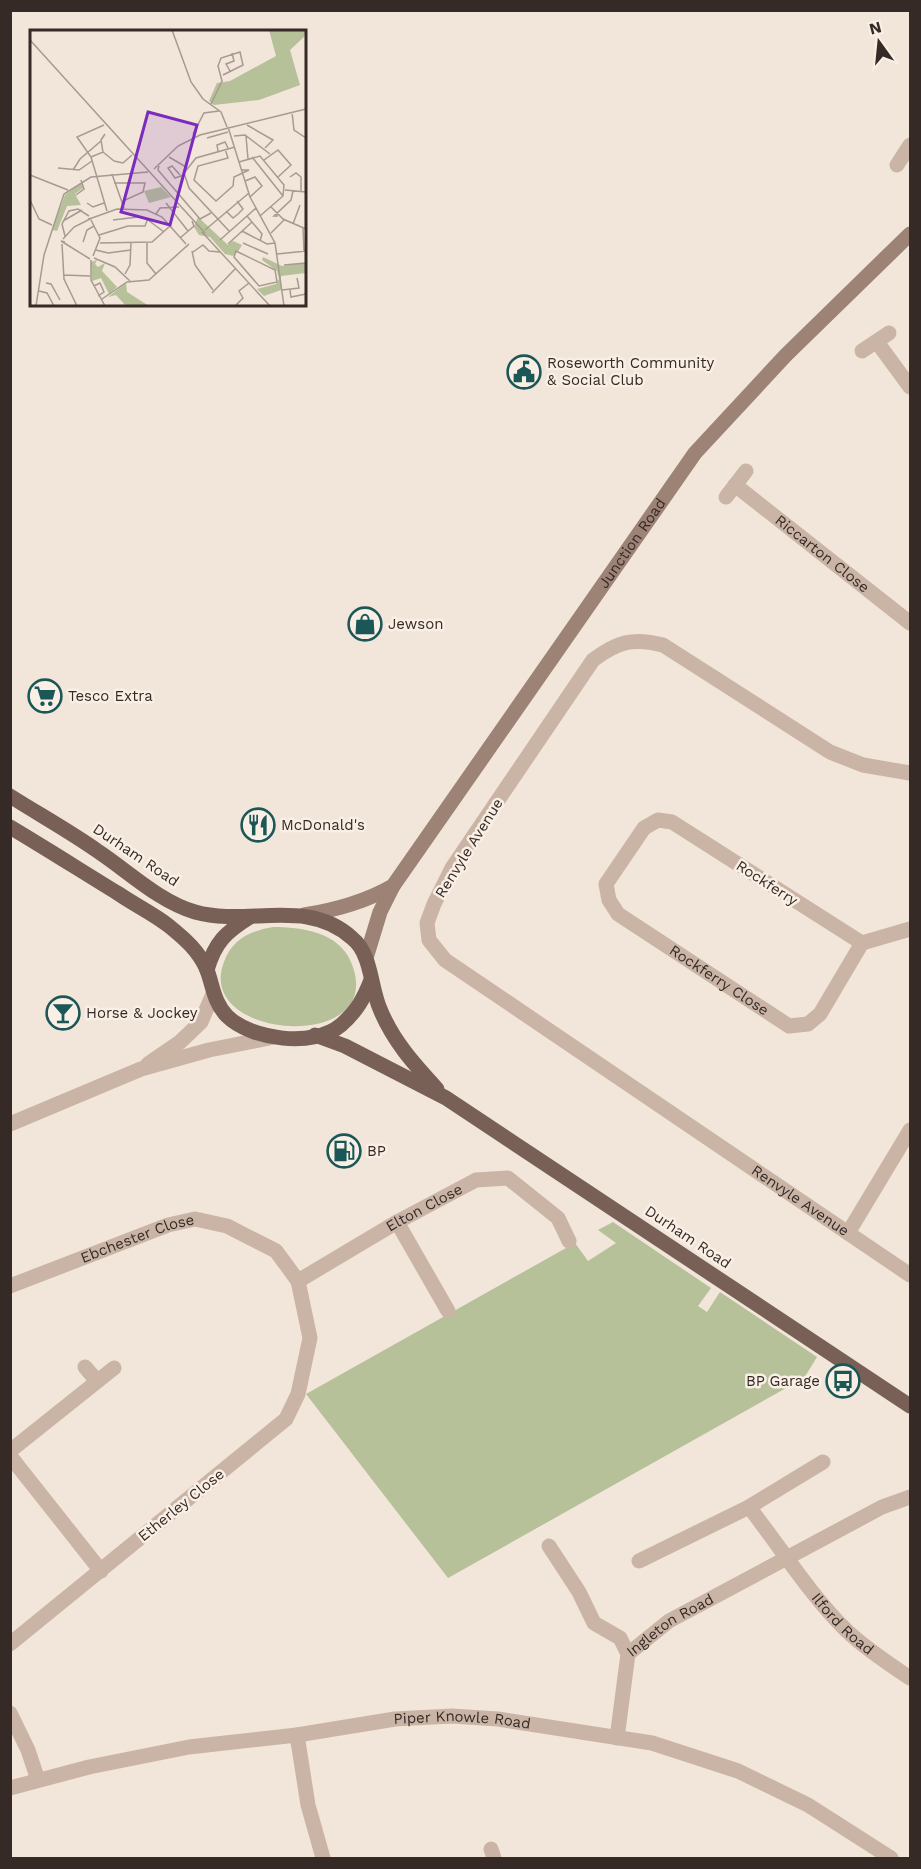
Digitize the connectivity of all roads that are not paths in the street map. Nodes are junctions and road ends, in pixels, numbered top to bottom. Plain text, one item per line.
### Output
1 (910, 145) edge
2 (897, 165) dead end
3 (910, 234) edge
4 (862, 351) dead end
5 (910, 387) edge
6 (746, 471) dead end
7 (910, 623) edge
8 (910, 773) edge
9 (10, 796) edge
10 (672, 822) joint
11 (10, 826) edge
12 (393, 886) junction
13 (304, 915) junction
14 (251, 916) junction
15 (910, 929) edge
16 (862, 943) junction
17 (366, 958) junction
18 (207, 970) junction
19 (371, 980) junction
20 (213, 994) junction
21 (315, 1035) junction
22 (274, 1037) junction
23 (141, 1069) junction
24 (446, 1098) junction
25 (10, 1124) edge
26 (910, 1130) edge
27 (397, 1222) junction
28 (848, 1233) junction
29 (568, 1241) dead end
30 (910, 1275) edge
31 (298, 1281) junction
32 (10, 1286) edge
33 (448, 1311) dead end
34 (310, 1338) joint
35 (85, 1367) dead end
36 (114, 1368) dead end
37 (97, 1382) junction
38 (910, 1406) edge
39 (10, 1451) edge
40 (10, 1456) edge
41 (823, 1462) dead end
42 (910, 1497) edge
43 (749, 1506) junction
44 (549, 1546) dead end
45 (788, 1557) junction
46 (639, 1561) dead end
47 (101, 1570) junction
48 (10, 1644) edge
49 (628, 1654) junction
50 (910, 1678) edge
51 (10, 1713) edge
52 (297, 1735) junction
53 (617, 1738) junction
54 (38, 1780) junction
55 (10, 1788) edge
56 (323, 1858) edge
57 (891, 1858) edge

1 - 2 street
3 - 12 main road, Junction Road
4 - 5 street
6 - 7 street, Riccarton Close
8 - 28 street, Renvyle Avenue
9 - 14 main road, Durham Road
10 - 16 street, Rockferry
10 - 16 street, Rockferry Close
11 - 18 main road, Durham Road
12 - 13 main road, Junction Road
12 - 17 main road, Junction Road
13 - 14 main road, Durham Road
13 - 17 main road, Durham Road
14 - 18 main road
15 - 16 street
17 - 19 main road, Durham Road
18 - 20 main road, Durham Road
19 - 21 main road, Durham Road
19 - 24 main road, Durham Road
20 - 22 main road, Durham Road
20 - 23 street
21 - 22 main road, Durham Road
21 - 24 main road, Durham Road
22 - 23 street
23 - 25 street
24 - 38 main road, Durham Road
26 - 28 street
27 - 29 street, Elton Close
27 - 31 street, Elton Close
27 - 33 street
28 - 30 street, Renvyle Avenue
31 - 32 street, Ebchester Close
31 - 34 street, Ebchester Close
34 - 47 street, Etherley Close
35 - 37 street
36 - 37 street
37 - 39 street
40 - 47 street
41 - 43 street
42 - 45 street, Ingleton Road
43 - 45 street
43 - 46 street
44 - 49 street
45 - 49 street, Ingleton Road
45 - 50 street, Ilford Road
47 - 48 street, Etherley Close
49 - 53 street, Ingleton Road
51 - 54 street
52 - 53 street, Piper Knowle Road
52 - 54 street, Piper Knowle Road
52 - 56 street
53 - 57 street, Piper Knowle Road
54 - 55 street, Piper Knowle Road

